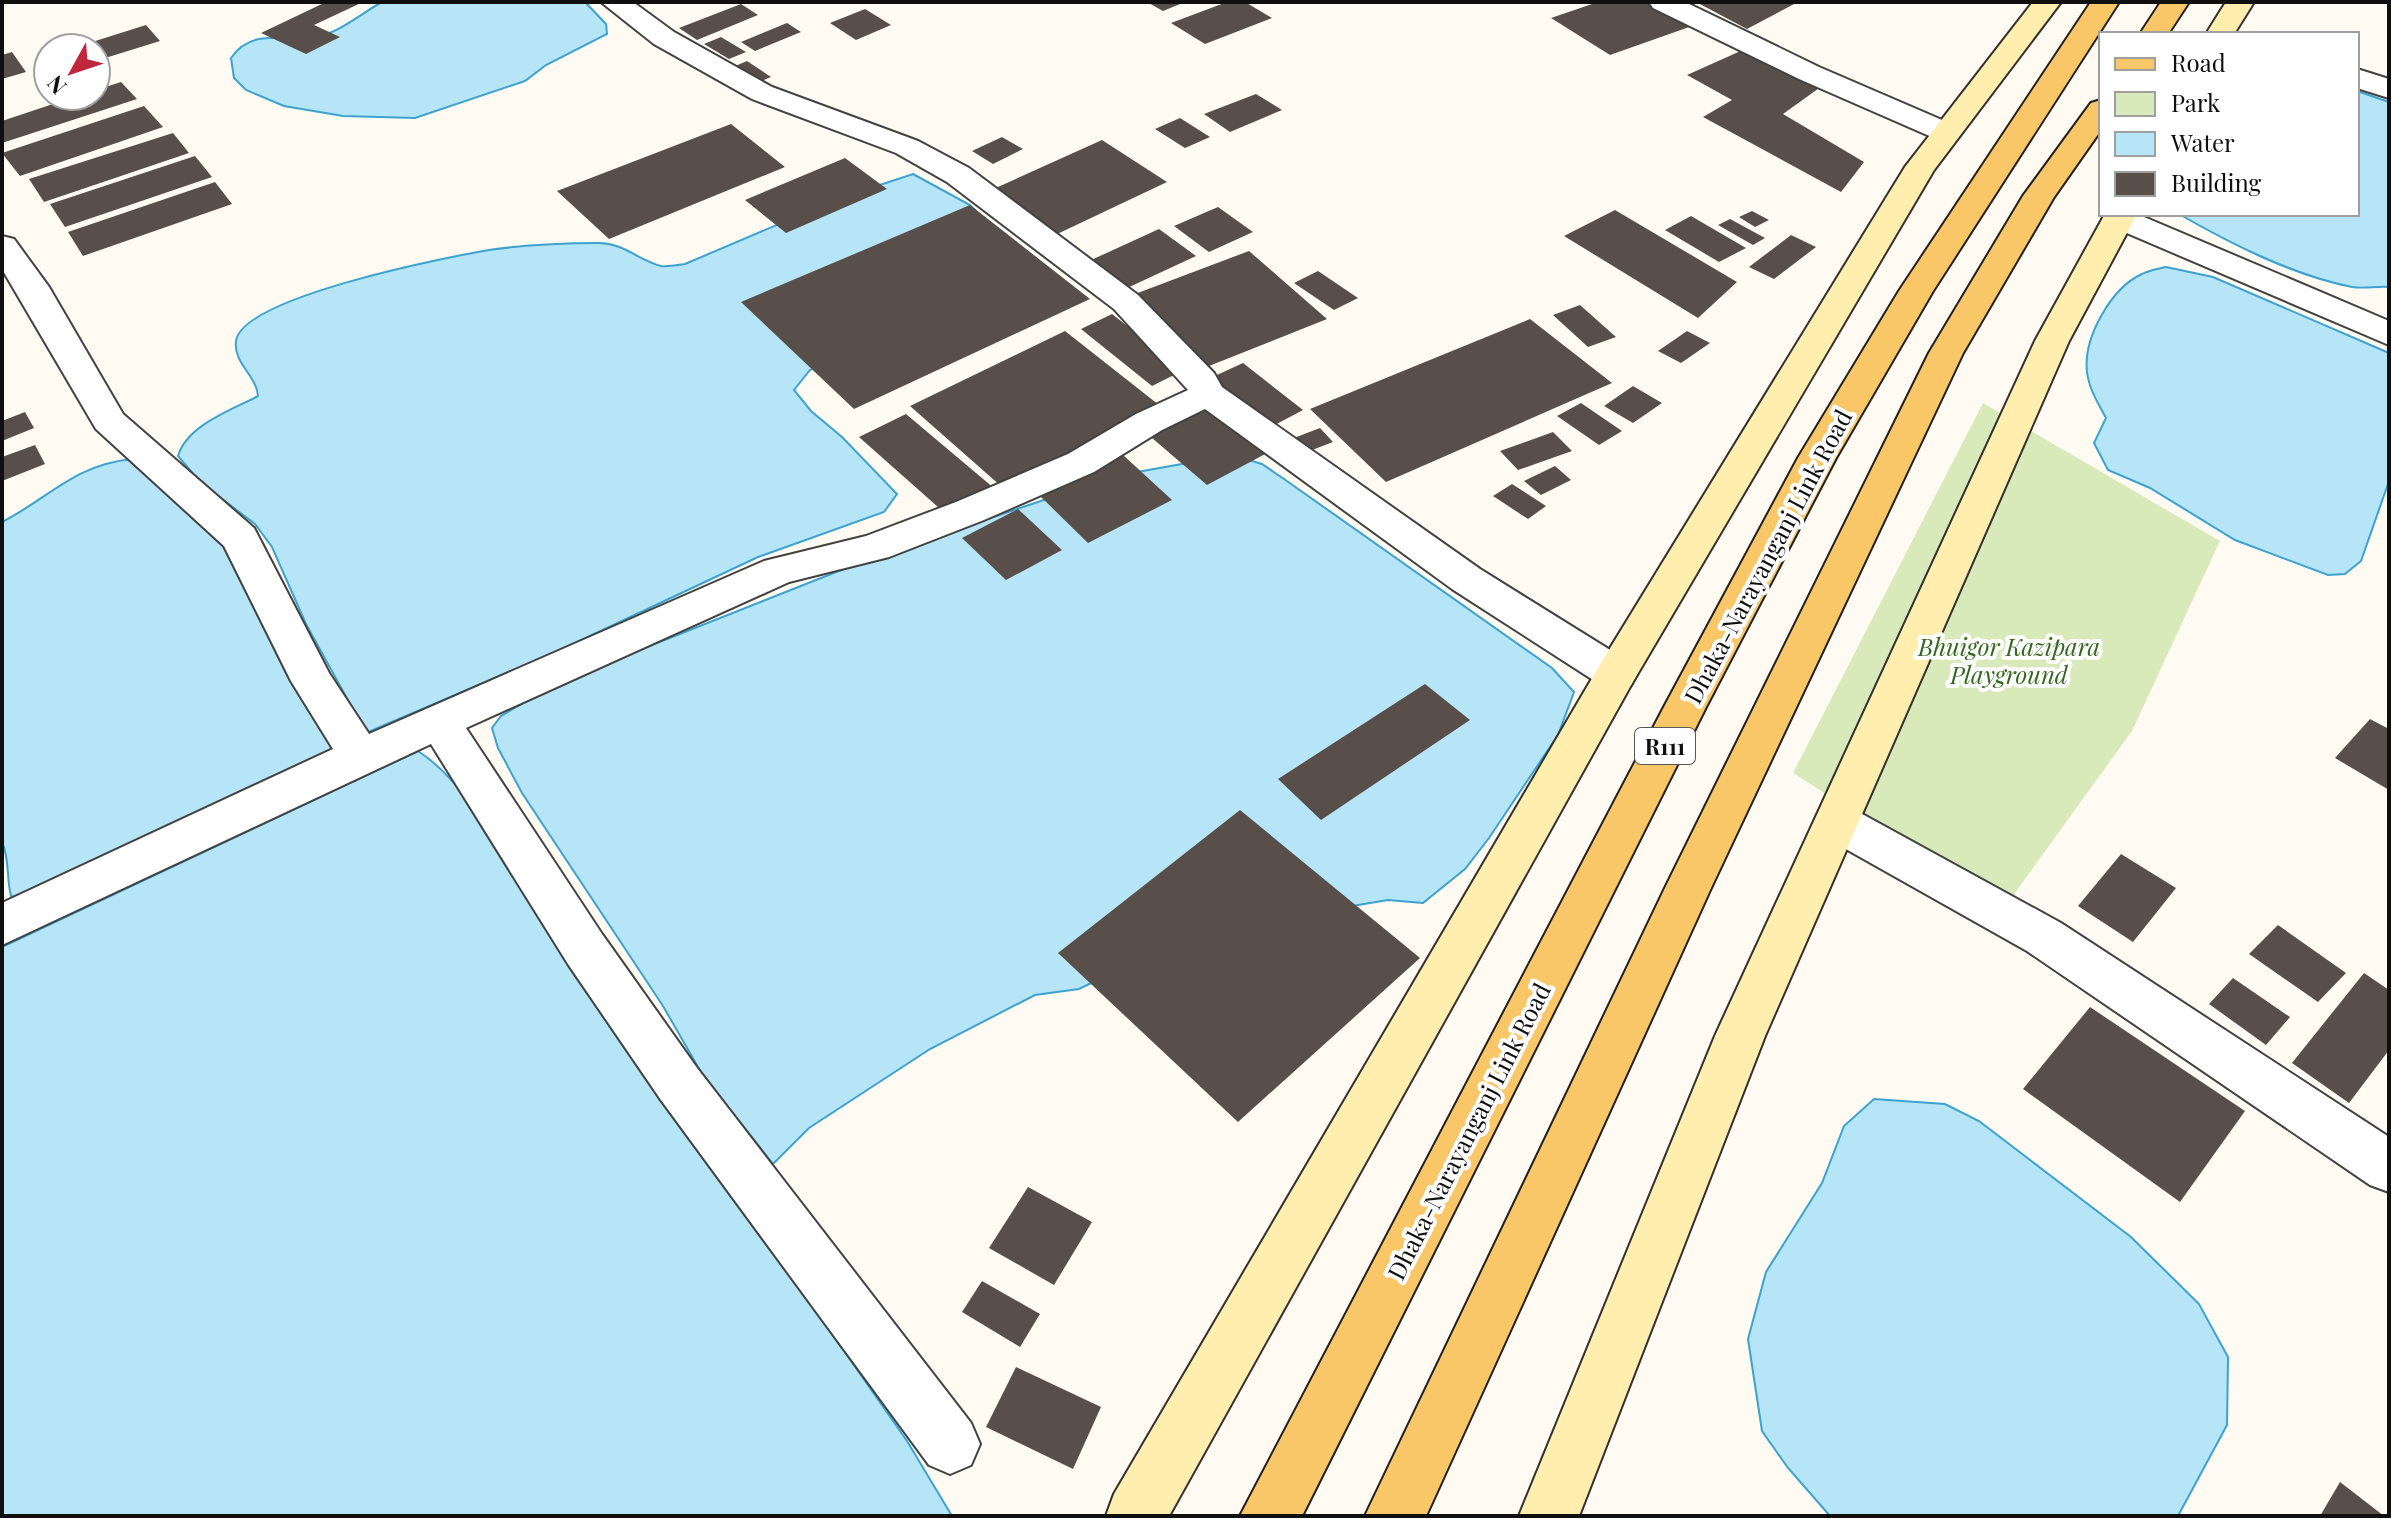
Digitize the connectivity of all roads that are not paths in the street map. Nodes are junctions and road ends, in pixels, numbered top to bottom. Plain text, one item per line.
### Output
1 (615, 2) edge
2 (1663, 2) edge
3 (2047, 2) edge
4 (2105, 2) edge
5 (2175, 2) edge
6 (2240, 2) edge
7 (2155, 32) edge
8 (2221, 32) edge
9 (2359, 79) edge
10 (2389, 89) edge
11 (2099, 112) edge
12 (1945, 132) junction
13 (2120, 216) edge
14 (2, 246) edge
15 (2389, 334) edge
16 (1208, 394) junction
17 (1616, 674) junction
18 (439, 721) junction
19 (360, 756) junction
20 (1837, 822) junction
21 (2, 925) edge
22 (2389, 1167) edge
23 (950, 1444) dead end
24 (1136, 1516) edge
25 (1270, 1516) edge
26 (1395, 1516) edge
27 (1549, 1516) edge

1 - 16 street
2 - 12 street
3 - 12 street
4 - 25 main road, Dhaka-Narayanganj Link Road / R111
5 - 7 main road
6 - 8 street
9 - 10 street
11 - 26 main road
12 - 17 street
13 - 15 street
13 - 20 street
14 - 19 street
16 - 17 street
16 - 18 street
17 - 24 street
18 - 19 street
18 - 23 street
19 - 21 street
20 - 22 street
20 - 27 street

